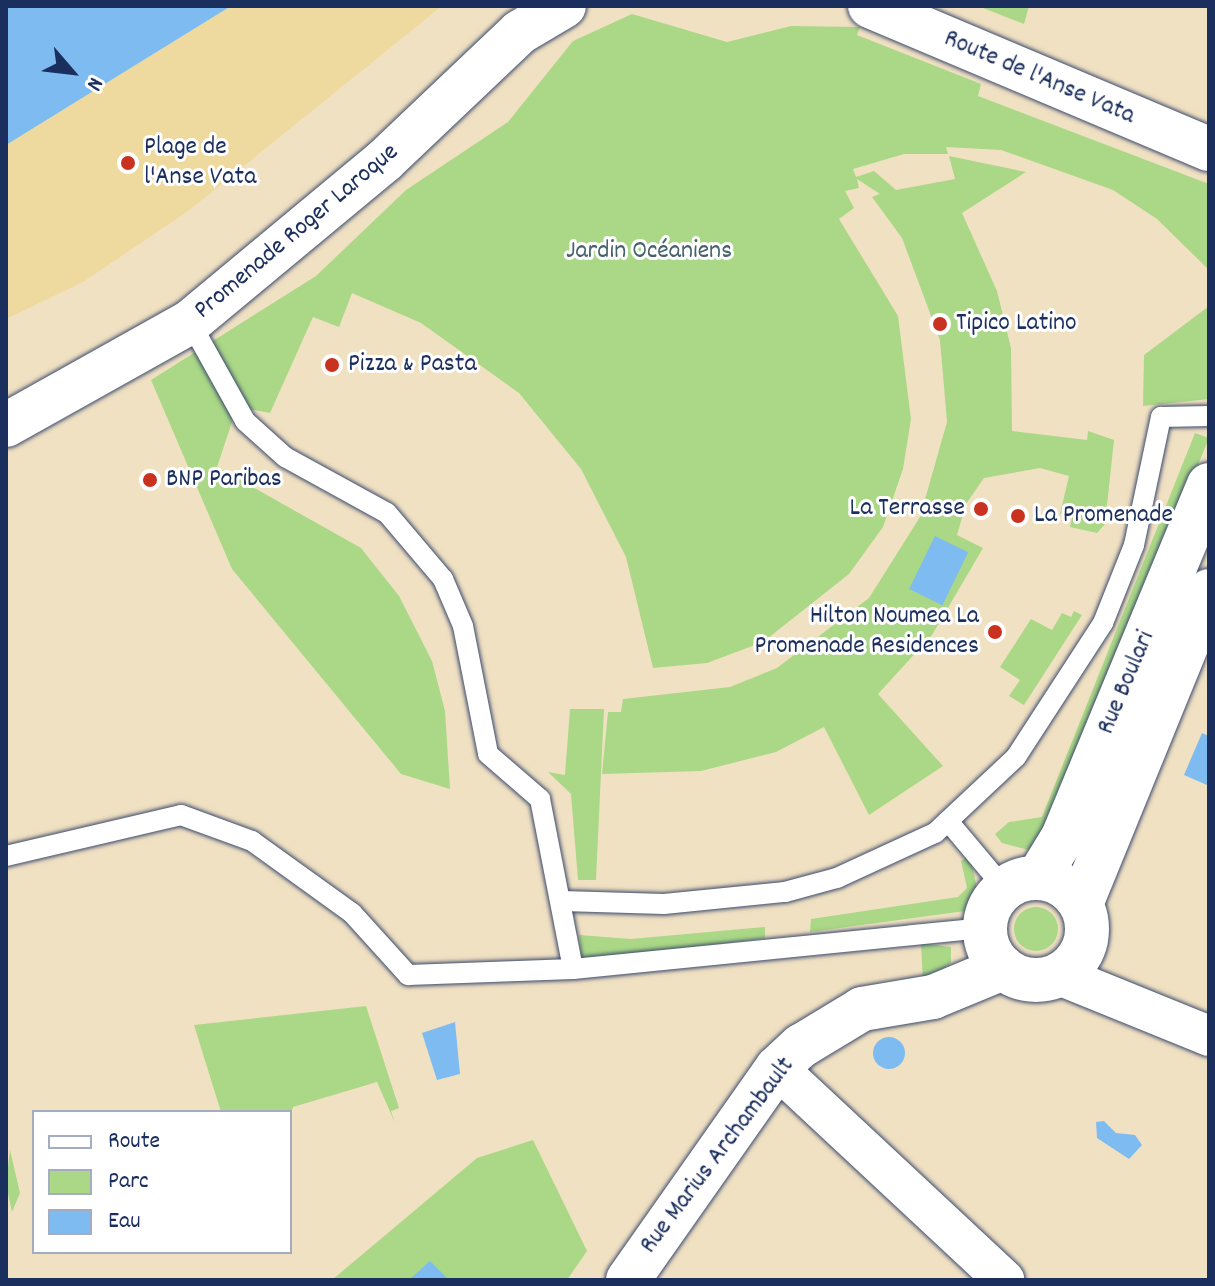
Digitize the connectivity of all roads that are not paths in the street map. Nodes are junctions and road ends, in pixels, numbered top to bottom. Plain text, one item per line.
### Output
1 (564, 6) edge
2 (870, 6) edge
3 (1209, 149) edge
4 (190, 322) junction
5 (1209, 416) edge
6 (6, 425) edge
7 (1209, 485) edge
8 (1209, 591) edge
9 (948, 821) junction
10 (6, 856) edge
11 (1021, 884) junction
12 (562, 901) junction
13 (1081, 904) junction
14 (991, 944) junction
15 (573, 969) junction
16 (1059, 975) junction
17 (1209, 1036) edge
18 (777, 1068) junction
19 (628, 1280) edge
20 (1004, 1280) edge

1 - 4 street, Promenade Roger Laroque
2 - 3 street, Route de l'Anse Vata
4 - 6 street, Promenade Roger Laroque
4 - 12 lane
5 - 9 lane
7 - 11 street, Rue Boulari
8 - 13 street, Rue Boulari
9 - 11 lane
9 - 12 lane
10 - 15 lane
11 - 13 street
11 - 14 street, Rue Marius Archambault
12 - 15 lane
13 - 16 street
14 - 15 lane
14 - 16 street
14 - 18 street, Rue Marius Archambault
16 - 17 street
18 - 19 street, Rue Marius Archambault
18 - 20 street

